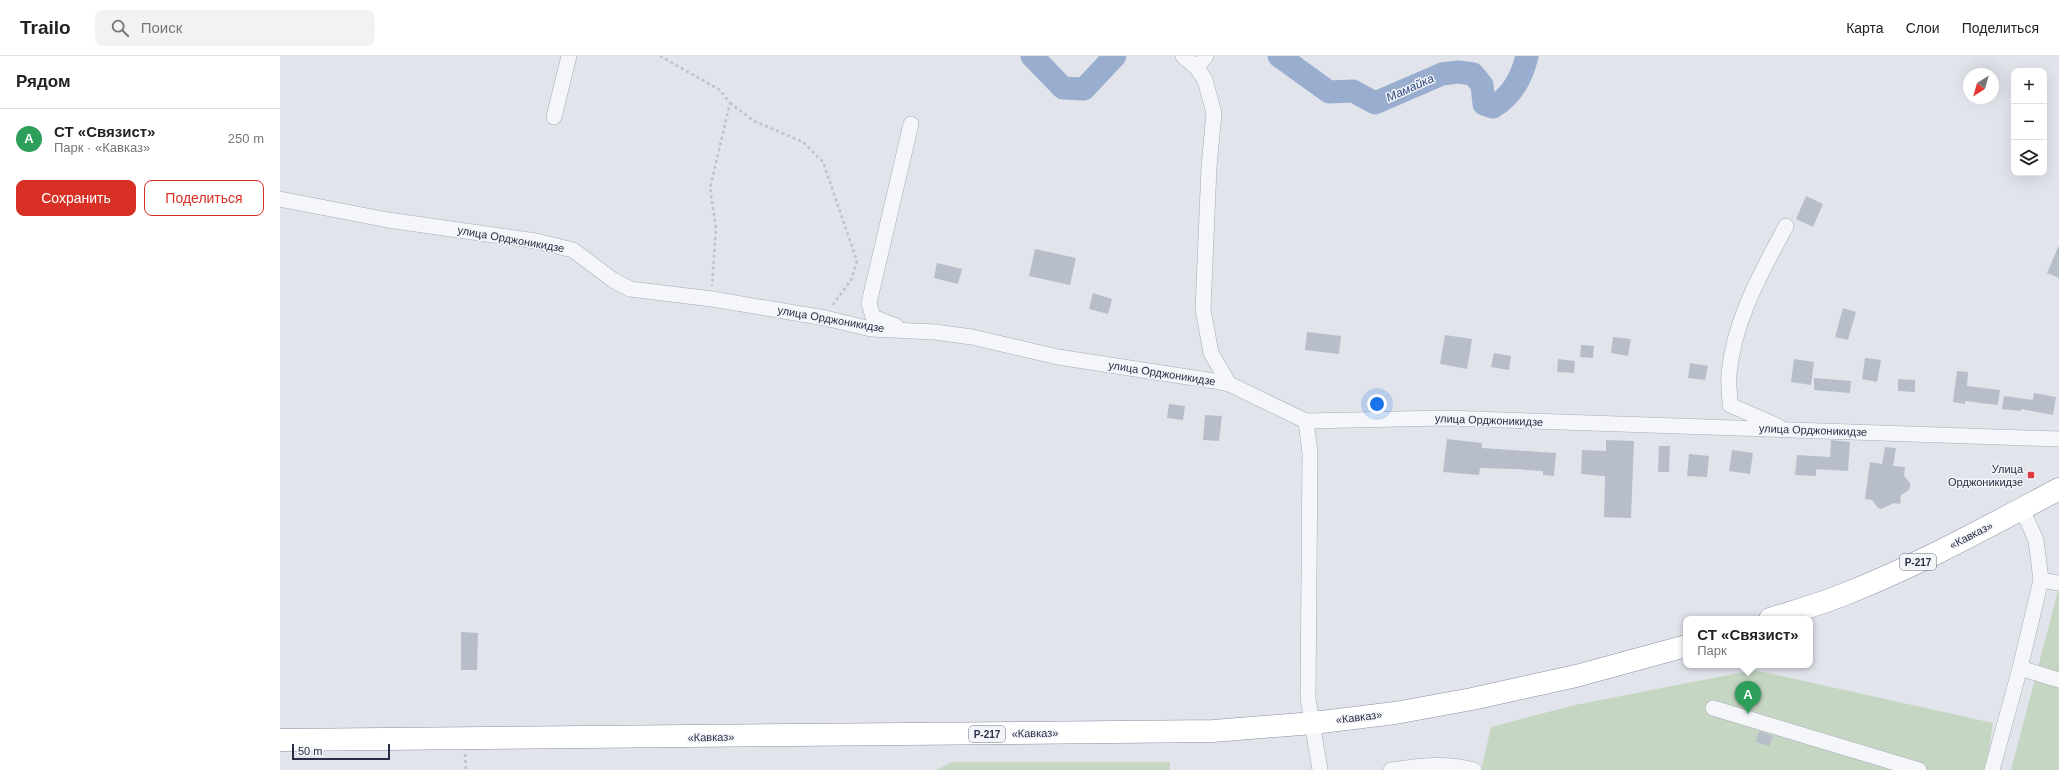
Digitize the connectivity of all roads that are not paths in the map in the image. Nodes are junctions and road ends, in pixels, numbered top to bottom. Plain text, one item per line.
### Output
1 (569, 56) edge
2 (1183, 56) edge
3 (1206, 56) edge
4 (1197, 68) junction
5 (554, 117) dead end
6 (911, 124) dead end
7 (280, 199) edge
8 (1786, 226) dead end
9 (908, 330) junction
10 (1229, 384) junction
11 (1730, 405) junction
12 (1306, 421) junction
13 (1719, 428) junction
14 (1782, 428) junction
15 (2059, 439) edge
16 (2059, 489) edge
17 (2022, 509) junction
18 (2041, 580) junction
19 (2059, 584) edge
20 (1779, 616) edge
21 (1683, 647) edge
22 (2020, 668) junction
23 (2059, 680) edge
24 (1713, 708) dead end
25 (1312, 723) junction
26 (280, 740) edge
27 (1320, 770) edge
28 (1391, 770) edge
29 (1474, 770) edge
30 (1919, 770) edge
31 (1992, 770) edge

1 - 5 street
2 - 4 street
3 - 4 street
4 - 10 street
6 - 9 street
7 - 9 street, улица Орджоникидзе
8 - 11 street
9 - 10 street, улица Орджоникидзе
10 - 12 street, улица Орджоникидзе
11 - 13 street
11 - 14 street
12 - 13 street, улица Орджоникидзе
12 - 25 street
13 - 14 street, улица Орджоникидзе
14 - 15 street, улица Орджоникидзе
16 - 17 highway, «Кавказ» / Р-217
17 - 18 street
17 - 20 highway, «Кавказ» / Р-217
18 - 19 street
18 - 22 street
21 - 25 highway, «Кавказ» / Р-217
22 - 23 street
22 - 31 street
24 - 30 street
25 - 26 highway, «Кавказ» / Р-217
25 - 27 street
28 - 29 street

